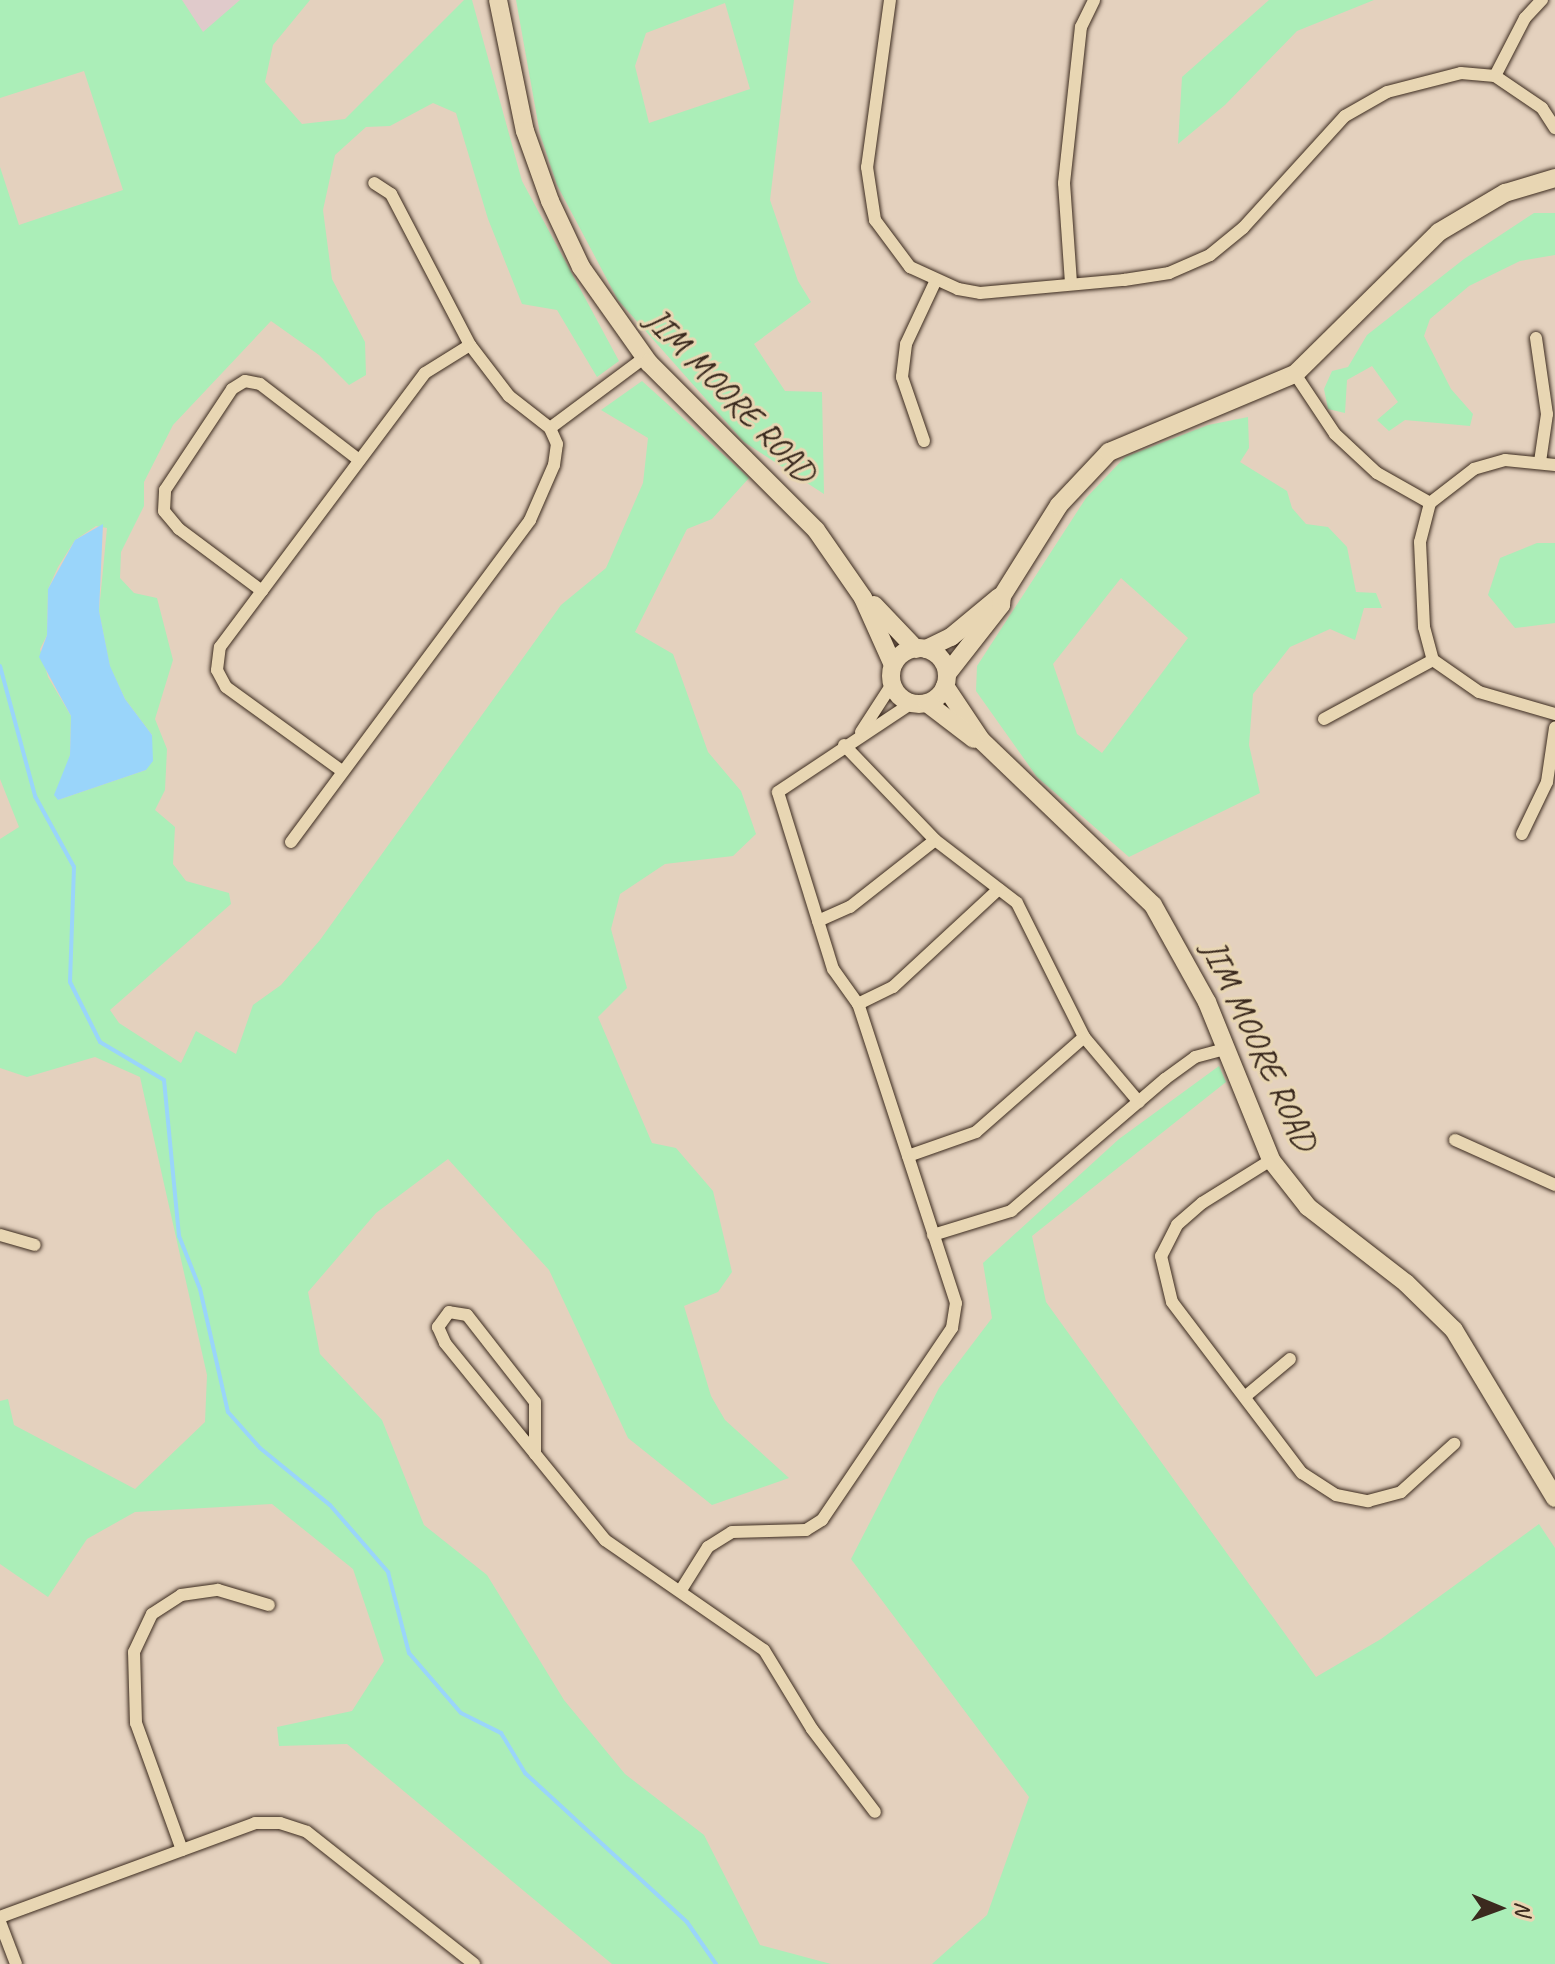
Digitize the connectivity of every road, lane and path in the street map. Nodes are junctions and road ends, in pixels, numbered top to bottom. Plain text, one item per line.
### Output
1 (498, 0) edge
2 (890, 0) edge
3 (1094, 0) edge
4 (1542, 0) edge
5 (1495, 76) junction
6 (1555, 128) edge
7 (1555, 178) edge
8 (374, 183) dead end
9 (935, 282) junction
10 (1071, 283) junction
11 (1536, 338) dead end
12 (470, 345) junction
13 (644, 358) junction
14 (1295, 374) junction
15 (550, 428) junction
16 (924, 441) dead end
17 (359, 460) junction
18 (1540, 462) junction
19 (1555, 465) edge
20 (1430, 503) junction
21 (262, 591) junction
22 (1002, 596) junction
23 (863, 598) junction
24 (921, 649) junction
25 (1433, 660) junction
26 (893, 674) junction
27 (946, 680) junction
28 (919, 703) junction
29 (1555, 714) edge
30 (1324, 719) dead end
31 (1555, 728) edge
32 (861, 732) junction
33 (981, 740) junction
34 (844, 745) junction
35 (342, 771) junction
36 (1522, 834) dead end
37 (935, 840) junction
38 (291, 842) dead end
39 (999, 889) junction
40 (818, 921) junction
41 (858, 1004) junction
42 (1084, 1037) junction
43 (1225, 1049) junction
44 (1139, 1102) junction
45 (1455, 1140) dead end
46 (908, 1156) junction
47 (1271, 1160) junction
48 (1555, 1185) edge
49 (0, 1235) edge
50 (933, 1235) junction
51 (35, 1245) dead end
52 (1290, 1359) dead end
53 (1247, 1395) junction
54 (1454, 1444) dead end
55 (535, 1454) junction
56 (1555, 1498) edge
57 (681, 1590) junction
58 (269, 1605) dead end
59 (875, 1812) dead end
60 (182, 1850) junction
61 (0, 1919) edge
62 (16, 1964) edge
63 (474, 1964) edge

1 - 13 street, JIM MOORE ROAD
2 - 9 street
3 - 10 street
4 - 5 street
5 - 6 street
5 - 10 street
7 - 14 street
8 - 12 street
9 - 10 street
9 - 16 street
11 - 18 street
12 - 15 street
12 - 17 street
13 - 15 street
13 - 23 street, JIM MOORE ROAD
14 - 20 street
14 - 22 street
15 - 35 street
17 - 21 street
17 - 21 street
18 - 19 street
18 - 20 street
20 - 25 street
21 - 35 street
22 - 24 street
22 - 27 street
23 - 24 street, JIM MOORE ROAD
23 - 26 street, JIM MOORE ROAD
24 - 26 street
24 - 27 street, JIM MOORE ROAD
25 - 29 street
25 - 30 street
26 - 28 street, JIM MOORE ROAD
26 - 32 street
27 - 28 street
27 - 33 street, JIM MOORE ROAD
28 - 32 street
28 - 33 street, JIM MOORE ROAD
31 - 36 street
32 - 34 street
33 - 43 street, JIM MOORE ROAD
34 - 37 street
34 - 40 street
35 - 38 street
37 - 39 street
37 - 40 street
39 - 41 street
39 - 42 street
40 - 41 street
41 - 46 street
42 - 44 street
42 - 46 street
43 - 44 street
43 - 47 street, JIM MOORE ROAD
44 - 50 street
45 - 48 street
46 - 50 street
47 - 53 street
47 - 56 street, JIM MOORE ROAD
49 - 51 street
50 - 57 street
52 - 53 street
53 - 54 street
55 - 55 street
55 - 57 street
57 - 59 street
58 - 60 street
60 - 61 street
60 - 63 street
61 - 62 street

